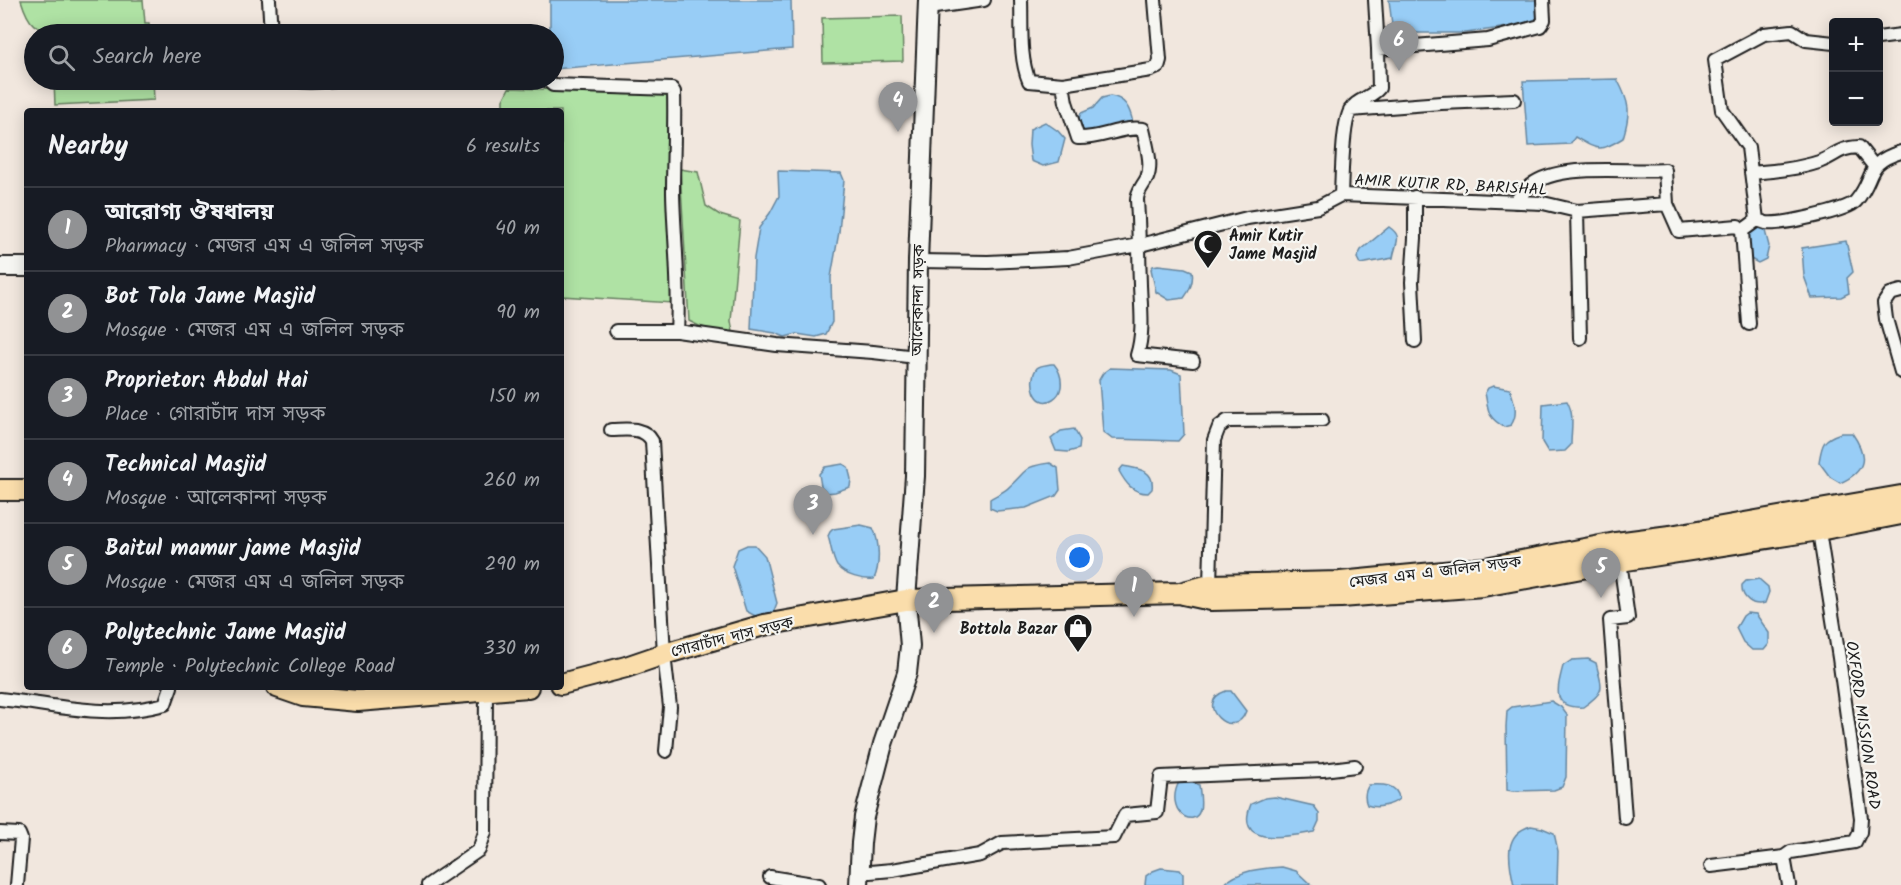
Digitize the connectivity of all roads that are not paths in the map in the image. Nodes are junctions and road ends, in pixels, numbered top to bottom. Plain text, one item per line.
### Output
1 (269, 0) edge
2 (984, 0) edge
3 (1021, 0) edge
4 (1155, 0) edge
5 (1375, 0) edge
6 (1543, 0) edge
7 (928, 4) edge
8 (270, 24) edge
9 (1901, 35) edge
10 (1883, 37) edge
11 (1829, 43) edge
12 (1378, 49) junction
13 (1063, 84) junction
14 (564, 85) edge
15 (1514, 100) dead end
16 (1350, 110) junction
17 (1901, 152) edge
18 (1874, 166) junction
19 (1751, 173) junction
20 (1341, 195) junction
21 (1414, 197) junction
22 (1515, 202) junction
23 (1667, 204) junction
24 (1577, 211) junction
25 (1757, 220) junction
26 (1742, 231) junction
27 (1140, 245) junction
28 (918, 261) junction
29 (0, 267) edge
30 (24, 267) edge
31 (1901, 291) edge
32 (1749, 324) dead end
33 (616, 331) dead end
34 (677, 331) junction
35 (1580, 338) dead end
36 (1415, 341) dead end
37 (916, 357) junction
38 (1193, 361) dead end
39 (1901, 372) edge
40 (1322, 420) dead end
41 (610, 430) dead end
42 (0, 490) edge
43 (24, 490) edge
44 (1901, 496) edge
45 (1901, 514) edge
46 (1817, 521) junction
47 (1620, 561) junction
48 (1210, 585) junction
49 (1340, 590) junction
50 (1180, 593) junction
51 (906, 600) junction
52 (664, 654) junction
53 (564, 683) edge
54 (170, 690) edge
55 (286, 690) edge
56 (496, 690) edge
57 (434, 691) edge
58 (486, 691) junction
59 (0, 699) edge
60 (666, 751) dead end
61 (1355, 766) dead end
62 (1625, 818) dead end
63 (0, 833) edge
64 (1784, 857) junction
65 (1711, 866) dead end
66 (770, 876) edge
67 (859, 879) edge
68 (17, 885) edge
69 (428, 885) edge
70 (819, 885) edge
71 (1789, 885) edge

1 - 8 street
2 - 7 street
3 - 13 street
4 - 13 street
5 - 12 street
6 - 12 street
7 - 28 main road, আলেকান্দা সড়ক
9 - 10 street
11 - 19 street
12 - 16 street
13 - 27 street
14 - 34 street
15 - 16 street
16 - 20 street
17 - 18 street
18 - 19 street
18 - 25 street
19 - 25 street
20 - 21 street, AMIR KUTIR RD, BARISHAL
20 - 27 street, AMIR KUTIR RD, BARISHAL
21 - 22 street, AMIR KUTIR RD, BARISHAL
21 - 36 street
22 - 23 street
22 - 24 street, AMIR KUTIR RD, BARISHAL
23 - 24 street, AMIR KUTIR RD, BARISHAL
23 - 26 street
24 - 35 street
25 - 26 street
26 - 32 street
27 - 28 street, AMIR KUTIR RD, BARISHAL
27 - 38 street
28 - 37 main road, আলেকান্দা সড়ক
29 - 30 main road
31 - 39 street
33 - 34 street
34 - 37 street
37 - 51 main road, আলেকান্দা সড়ক
40 - 48 street
41 - 52 street
42 - 43 main road
44 - 46 main road, মেজর এম এ জলিল সড়ক
45 - 46 main road, মেজর এম এ জলিল সড়ক
46 - 47 main road, মেজর এম এ জলিল সড়ক
46 - 49 main road, মেজর এম এ জলিল সড়ক
46 - 64 street, OXFORD MISSION ROAD
47 - 49 main road, মেজর এম এ জলিল সড়ক
47 - 62 street
48 - 49 main road, মেজর এম এ জলিল সড়ক
48 - 50 main road, মেজর এম এ জলিল সড়ক
49 - 50 main road, মেজর এম এ জলিল সড়ক
50 - 51 main road, মেজর এম এ জলিল সড়ক
51 - 52 main road, গোরাচাঁদ দাস সড়ক
51 - 67 main road, আলেকান্দা সড়ক
52 - 53 main road, গোরাচাঁদ দাস সড়ক
52 - 60 street
54 - 59 street
55 - 57 main road
56 - 58 main road
57 - 58 main road
58 - 69 street
61 - 67 street
63 - 68 street
64 - 65 street
64 - 71 street
66 - 70 street

